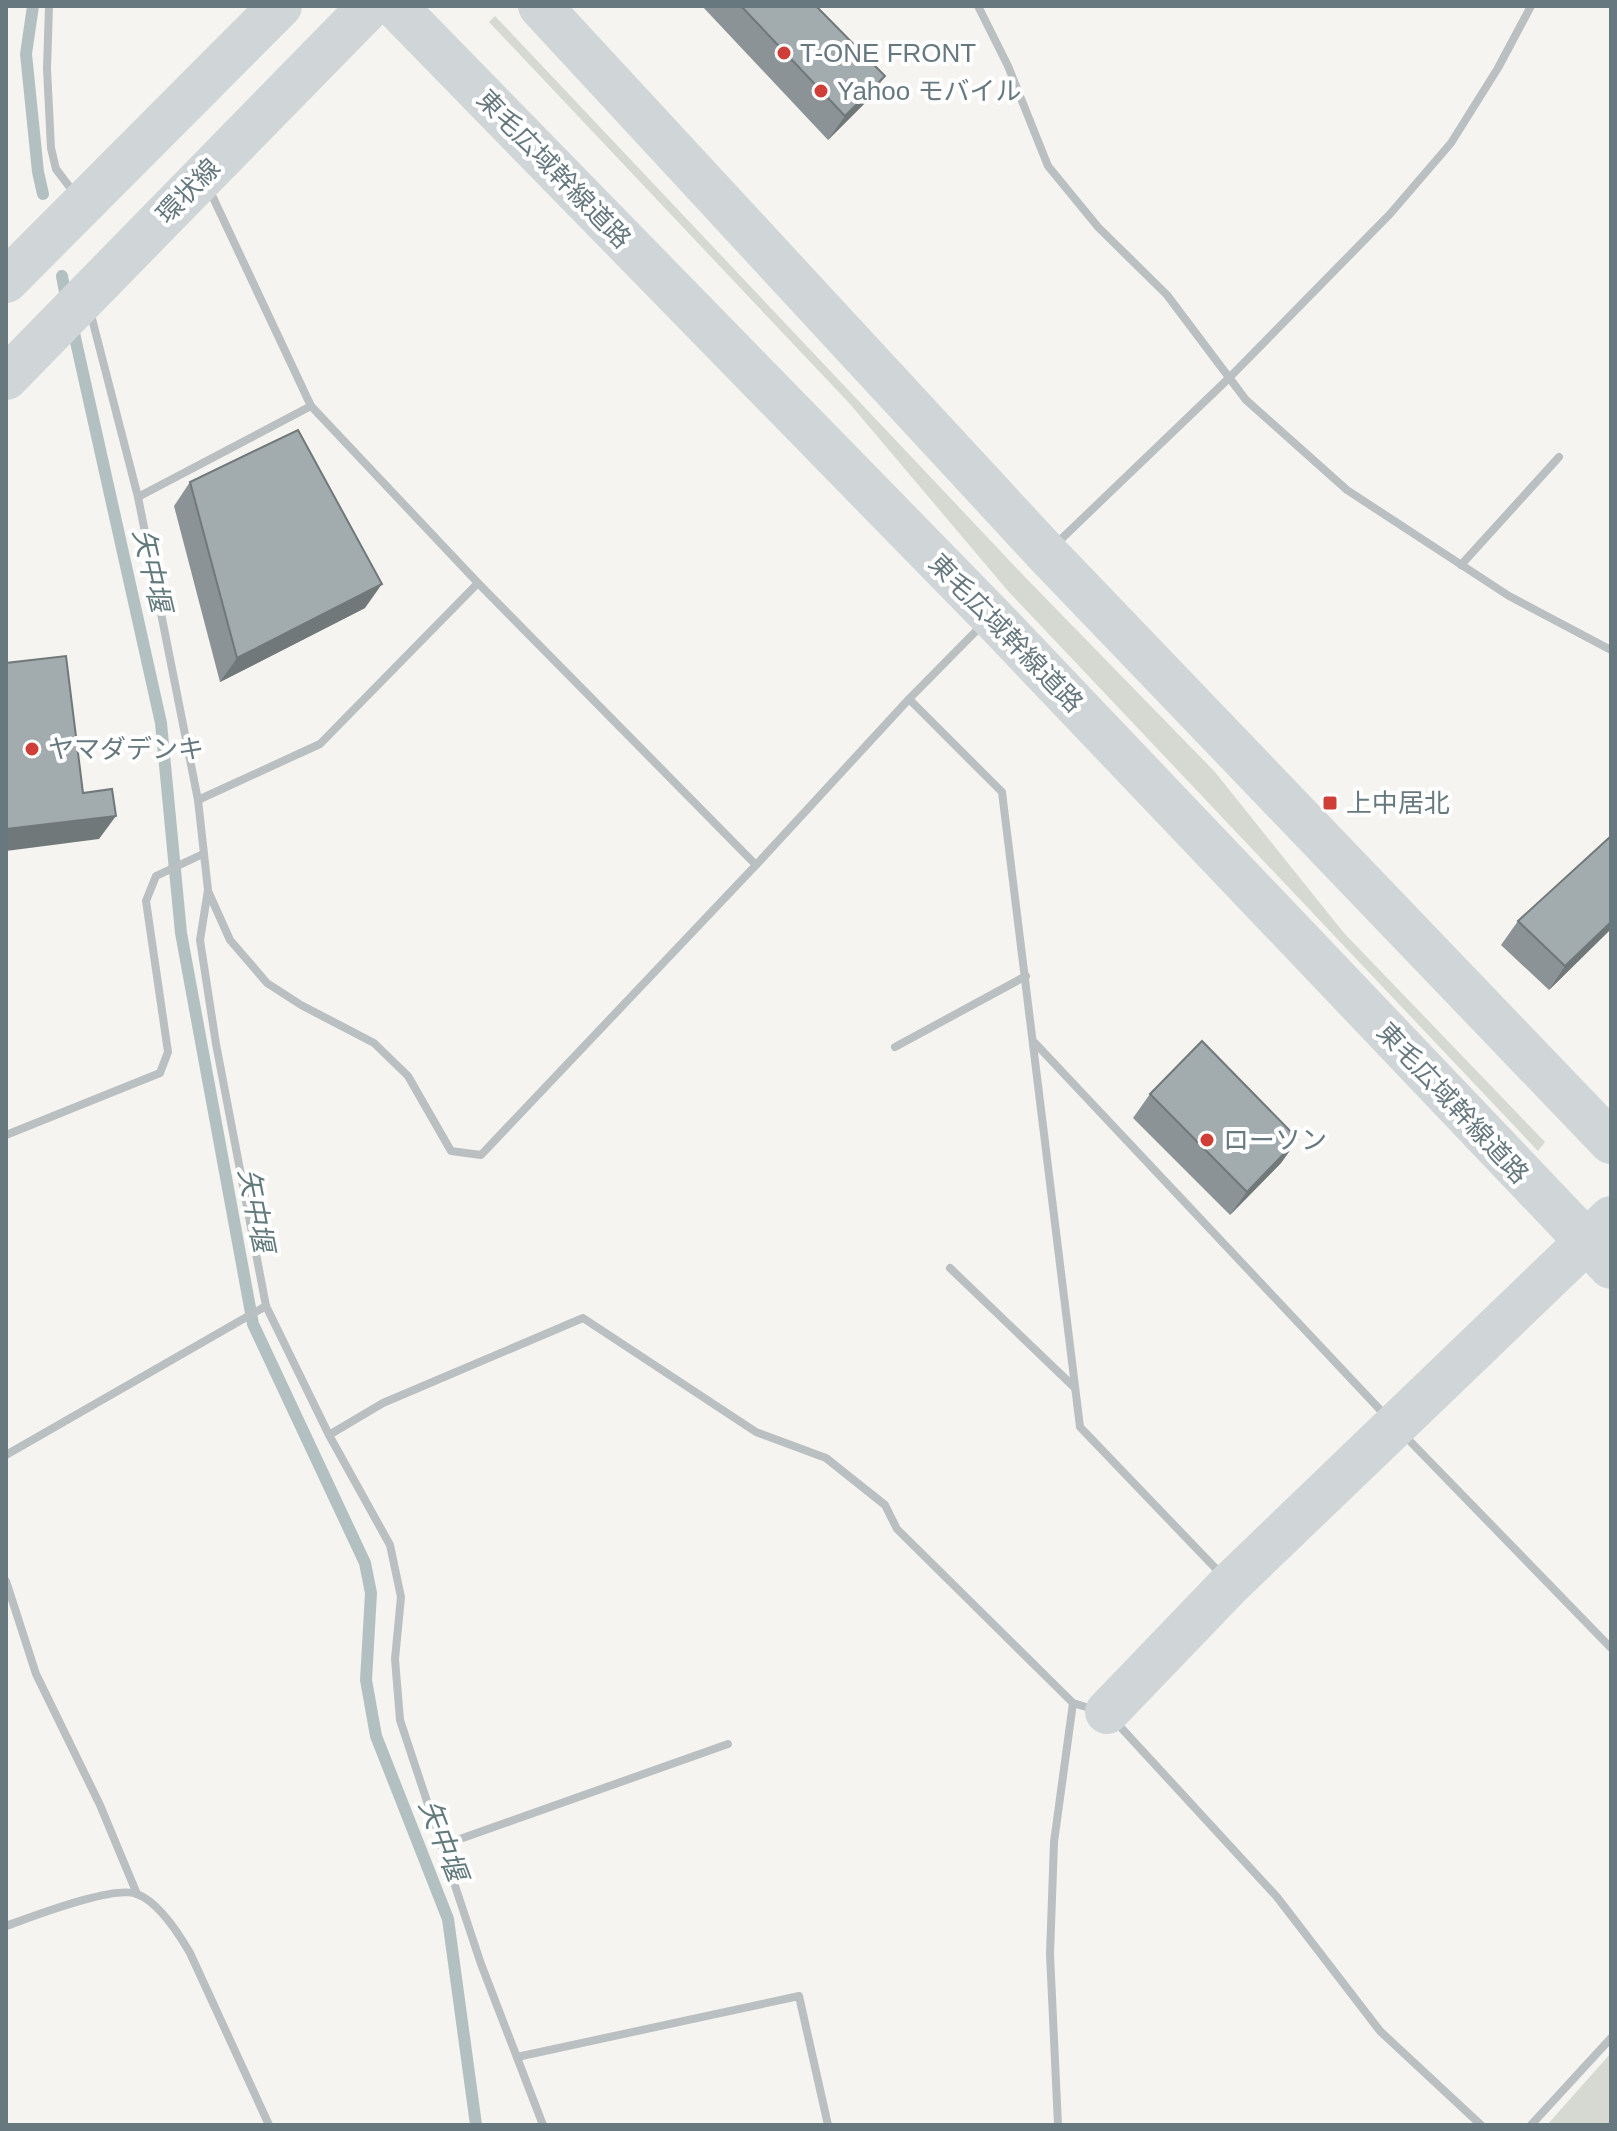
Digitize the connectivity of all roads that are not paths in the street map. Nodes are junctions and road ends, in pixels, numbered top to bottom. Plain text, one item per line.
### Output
1 (49, 6) edge
2 (280, 6) edge
3 (370, 6) edge
4 (395, 6) edge
5 (540, 6) edge
6 (978, 6) edge
7 (1531, 6) edge
8 (202, 176) junction
9 (82, 205) junction
10 (6, 281) edge
11 (86, 296) junction
12 (6, 378) edge
13 (1229, 378) junction
14 (311, 406) junction
15 (1559, 457) dead end
16 (138, 497) junction
17 (1046, 553) junction
18 (1461, 565) junction
19 (478, 583) junction
20 (991, 616) junction
21 (1611, 650) edge
22 (909, 699) junction
23 (198, 800) junction
24 (203, 854) junction
25 (756, 865) junction
26 (208, 890) junction
27 (1026, 976) junction
28 (1035, 1043) junction
29 (895, 1047) dead end
30 (6, 1135) edge
31 (1611, 1142) edge
32 (1602, 1243) edge
33 (950, 1268) dead end
34 (265, 1307) junction
35 (1076, 1389) junction
36 (1395, 1425) junction
37 (329, 1435) junction
38 (6, 1455) edge
39 (6, 1581) edge
40 (1230, 1584) junction
41 (1611, 1648) edge
42 (1090, 1708) junction
43 (728, 1744) dead end
44 (443, 1845) junction
45 (137, 1894) junction
46 (6, 1926) edge
47 (1611, 2038) edge
48 (517, 2057) junction
49 (269, 2125) edge
50 (543, 2125) edge
51 (828, 2125) edge
52 (1058, 2125) edge
53 (1481, 2125) edge
54 (1531, 2125) edge

1 - 9 street
2 - 9 main road
3 - 8 main road, 環状線
4 - 20 main road, 東毛広域幹線道路
5 - 17 main road
6 - 13 street
7 - 13 street
8 - 11 main road, 環状線
8 - 14 street
9 - 10 main road
11 - 12 main road, 環状線
11 - 16 street
13 - 17 street
13 - 18 street
14 - 16 street
14 - 19 street
15 - 18 street
16 - 23 street
17 - 31 main road
18 - 21 street
19 - 23 street
19 - 25 street
20 - 22 street
20 - 32 main road, 東毛広域幹線道路
22 - 25 street
22 - 27 street
23 - 24 street
24 - 26 street
24 - 30 street
25 - 26 street
26 - 34 street
27 - 28 street
27 - 29 street
28 - 35 street
28 - 36 street
32 - 36 main road
33 - 35 street
34 - 37 street
34 - 38 street
35 - 40 street
36 - 40 main road
36 - 41 street
37 - 42 street
37 - 44 street
39 - 45 street
40 - 42 main road
42 - 52 street
42 - 53 street
43 - 44 street
44 - 48 street
45 - 46 street
45 - 49 street
47 - 54 street
48 - 50 street
48 - 51 street

